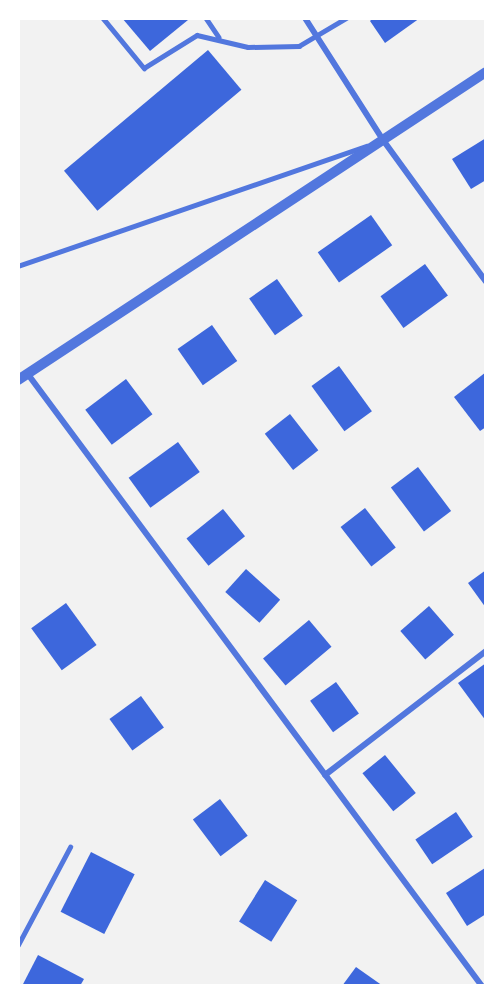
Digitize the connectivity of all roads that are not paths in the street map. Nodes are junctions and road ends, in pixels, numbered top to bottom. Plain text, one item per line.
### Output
1 (103, 18) edge
2 (206, 18) edge
3 (305, 18) edge
4 (346, 18) edge
5 (219, 36) junction
6 (317, 36) junction
7 (486, 72) edge
8 (383, 140) junction
9 (18, 266) edge
10 (486, 282) edge
11 (23, 376) edge
12 (486, 651) edge
13 (325, 775) junction
14 (70, 847) dead end
15 (18, 945) edge
16 (482, 986) edge

1 - 5 lane
2 - 5 lane
3 - 6 street
4 - 6 lane
5 - 6 lane
6 - 8 street
7 - 8 street
8 - 9 lane
8 - 10 street
8 - 11 street
11 - 13 street
12 - 13 street
13 - 16 street
14 - 15 lane

